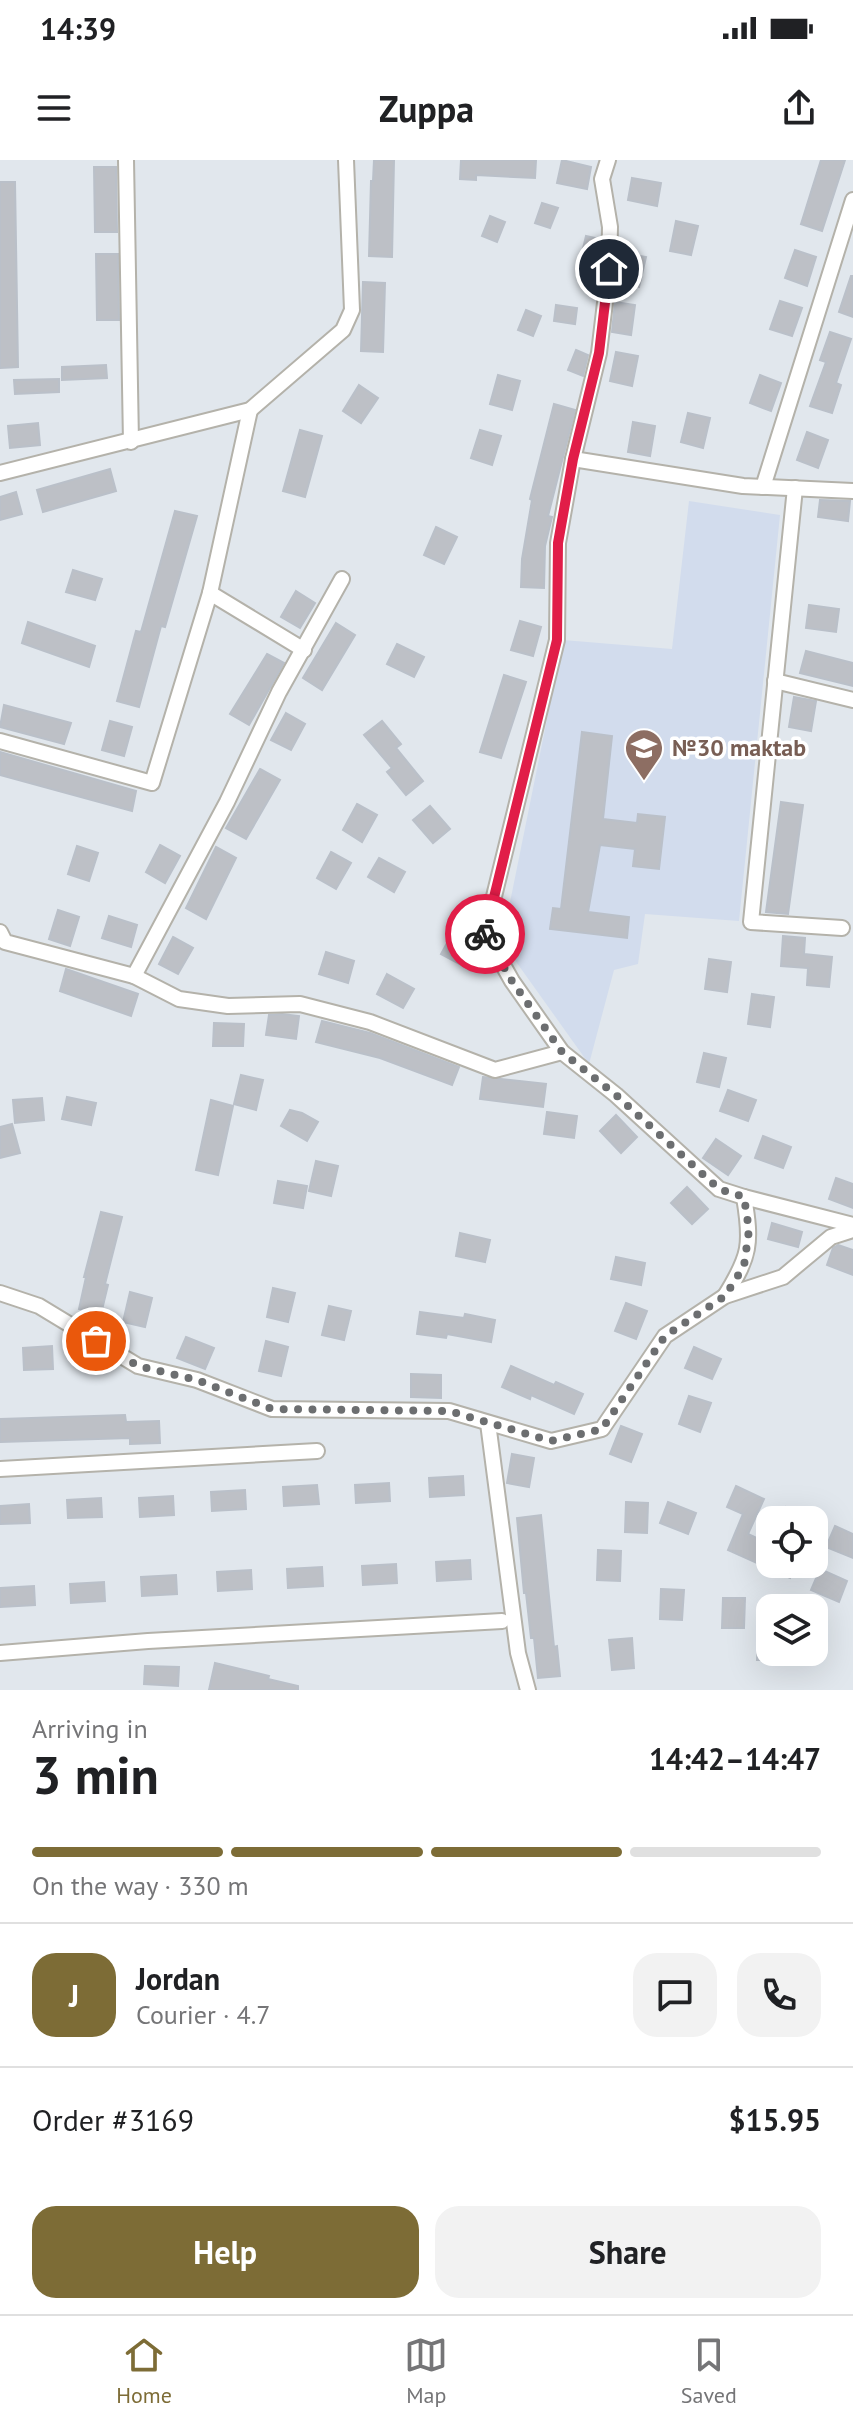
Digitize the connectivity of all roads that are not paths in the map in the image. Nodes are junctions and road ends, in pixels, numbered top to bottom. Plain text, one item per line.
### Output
1 (126, 160) edge
2 (346, 160) edge
3 (608, 160) edge
4 (853, 200) edge
5 (250, 410) junction
6 (131, 442) junction
7 (573, 459) junction
8 (0, 473) edge
9 (763, 487) junction
10 (795, 488) junction
11 (853, 491) edge
12 (342, 579) dead end
13 (210, 593) junction
14 (304, 650) junction
15 (775, 681) junction
16 (853, 700) edge
17 (0, 741) edge
18 (842, 928) dead end
19 (0, 932) edge
20 (134, 976) junction
21 (562, 1052) junction
22 (744, 1197) junction
23 (853, 1228) edge
24 (0, 1293) edge
25 (725, 1296) junction
26 (488, 1423) junction
27 (317, 1451) dead end
28 (0, 1469) edge
29 (502, 1621) dead end
30 (0, 1653) edge
31 (528, 1690) edge

1 - 6 street
2 - 5 street
3 - 7 street
4 - 9 street
5 - 6 street
5 - 13 street
6 - 8 street
7 - 9 street
7 - 21 street
9 - 10 street
10 - 11 street
10 - 15 street
12 - 14 street
13 - 14 street
13 - 17 street
14 - 20 street
15 - 16 street
15 - 18 street
19 - 20 street
20 - 21 street
21 - 22 street
22 - 23 street
22 - 25 street
23 - 25 street
24 - 26 street
25 - 26 street
26 - 31 street
27 - 28 street
29 - 30 street

